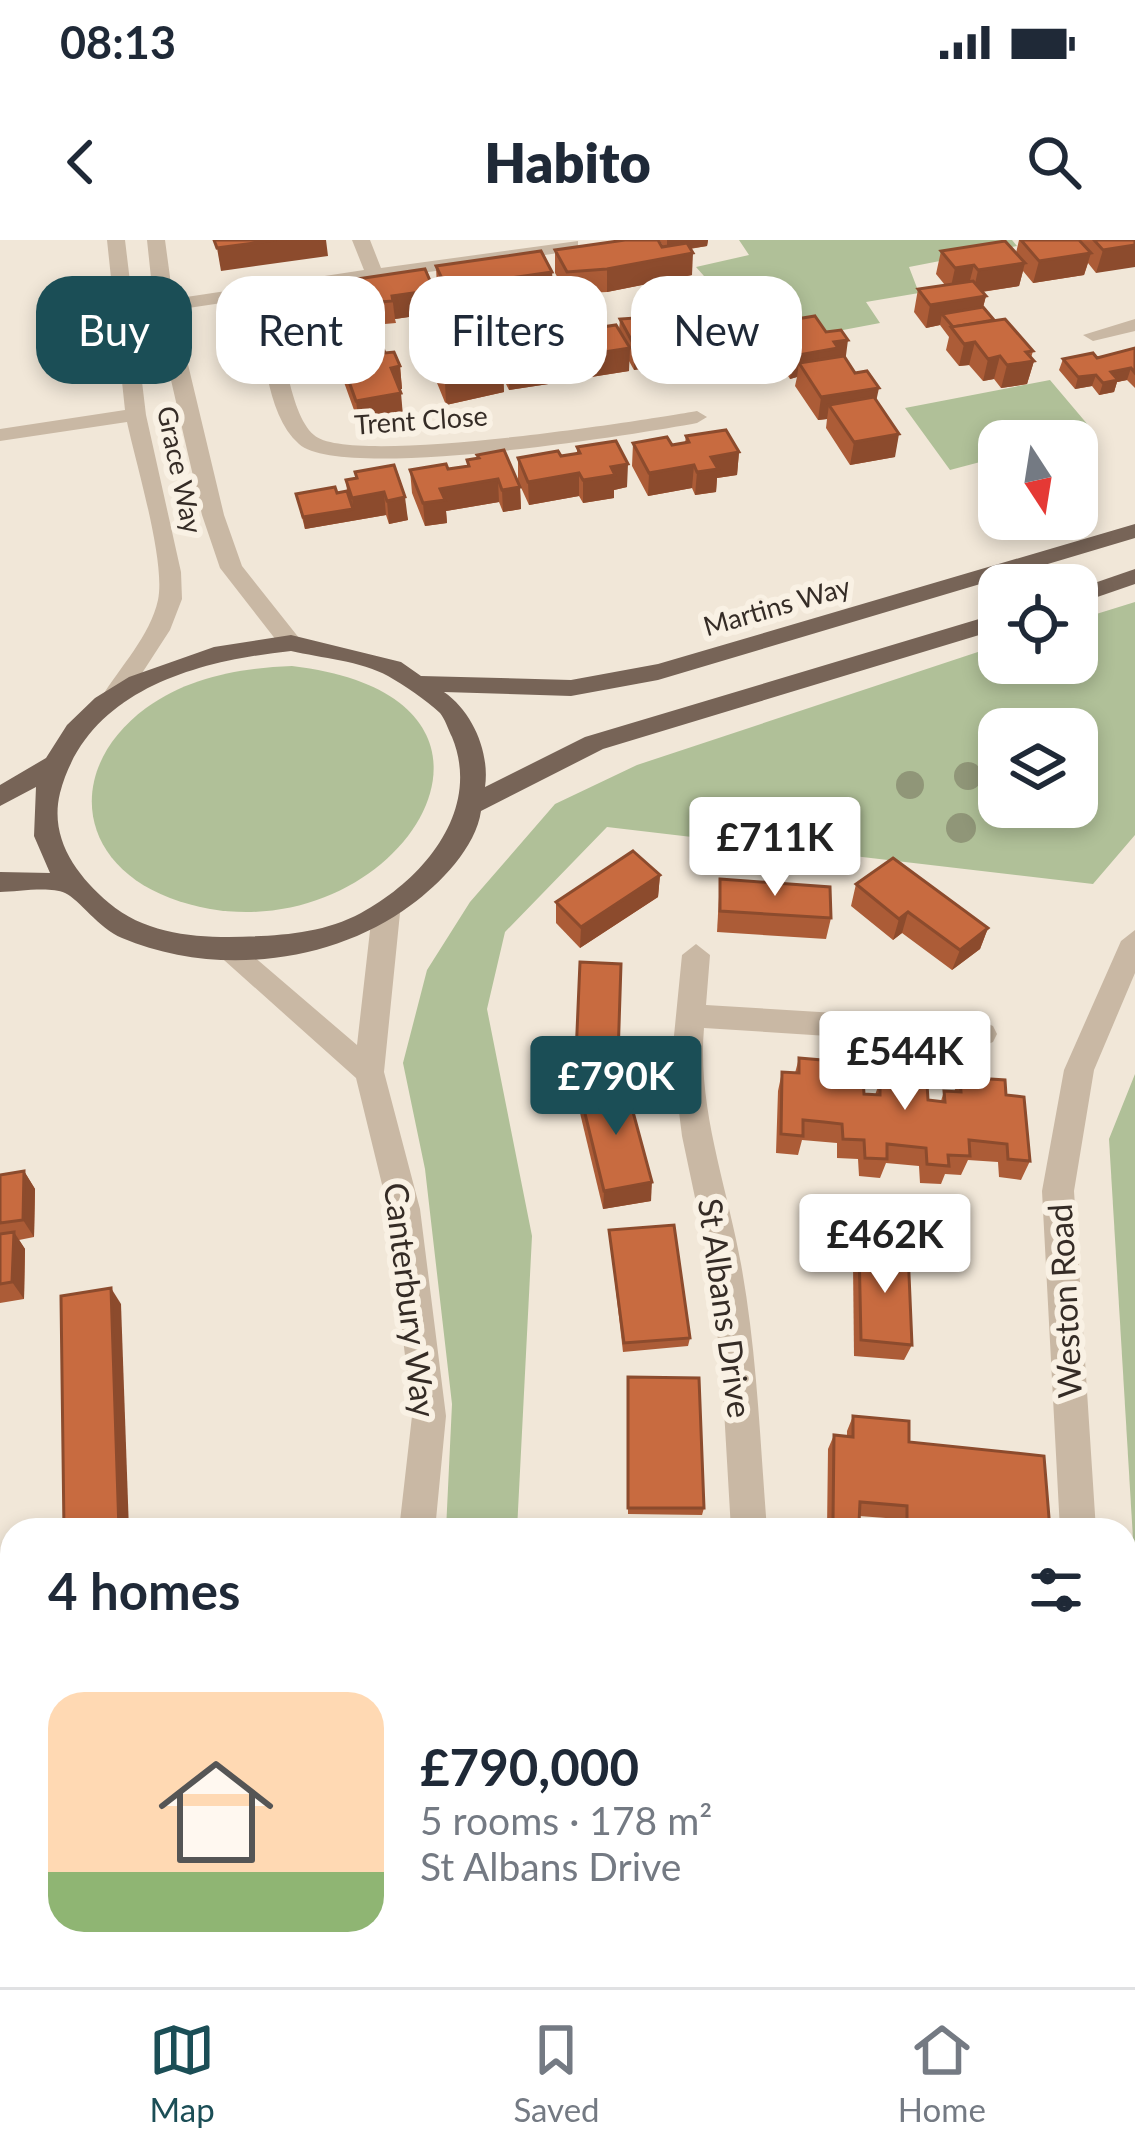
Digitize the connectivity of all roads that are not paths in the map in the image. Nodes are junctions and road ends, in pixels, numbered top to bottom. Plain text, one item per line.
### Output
1 (116, 240) edge
2 (156, 240) edge
3 (361, 240) edge
4 (572, 244) edge
5 (375, 275) junction
6 (160, 276) edge
7 (368, 276) edge
8 (1135, 326) edge
9 (1093, 335) dead end
10 (182, 384) edge
11 (282, 384) edge
12 (136, 416) junction
13 (698, 417) dead end
14 (0, 435) edge
15 (1135, 531) edge
16 (1135, 576) edge
17 (1098, 589) edge
18 (978, 627) edge
19 (291, 643) junction
20 (426, 683) junction
21 (112, 698) junction
22 (56, 764) junction
23 (0, 797) edge
24 (476, 803) junction
25 (0, 882) edge
26 (68, 883) junction
27 (386, 913) junction
28 (1135, 940) edge
29 (229, 952) junction
30 (696, 955) dead end
31 (690, 1016) junction
32 (983, 1034) dead end
33 (369, 1072) junction
34 (418, 1518) edge
35 (748, 1518) edge
36 (1077, 1518) edge

1 - 12 street, Grace Way
2 - 6 street, Grace Way
3 - 5 street
4 - 5 street
5 - 7 street
8 - 9 street
10 - 19 street, Grace Way
11 - 13 street, Trent Close
12 - 14 street
12 - 21 street, Grace Way
15 - 20 main road, Martins Way
16 - 17 main road
18 - 24 main road
19 - 20 main road, Martins Way
19 - 21 main road, Martins Way
20 - 24 main road, Martins Way
21 - 22 main road, Martins Way
22 - 23 main road, Martins Way
22 - 26 main road, Martins Way
24 - 27 main road
25 - 26 main road
26 - 29 main road
27 - 29 main road
27 - 33 street, Canterbury Way
28 - 36 street, Weston Road
29 - 33 street
30 - 31 street, St Albans Drive
31 - 32 street
31 - 35 street, St Albans Drive
33 - 34 street, Canterbury Way

